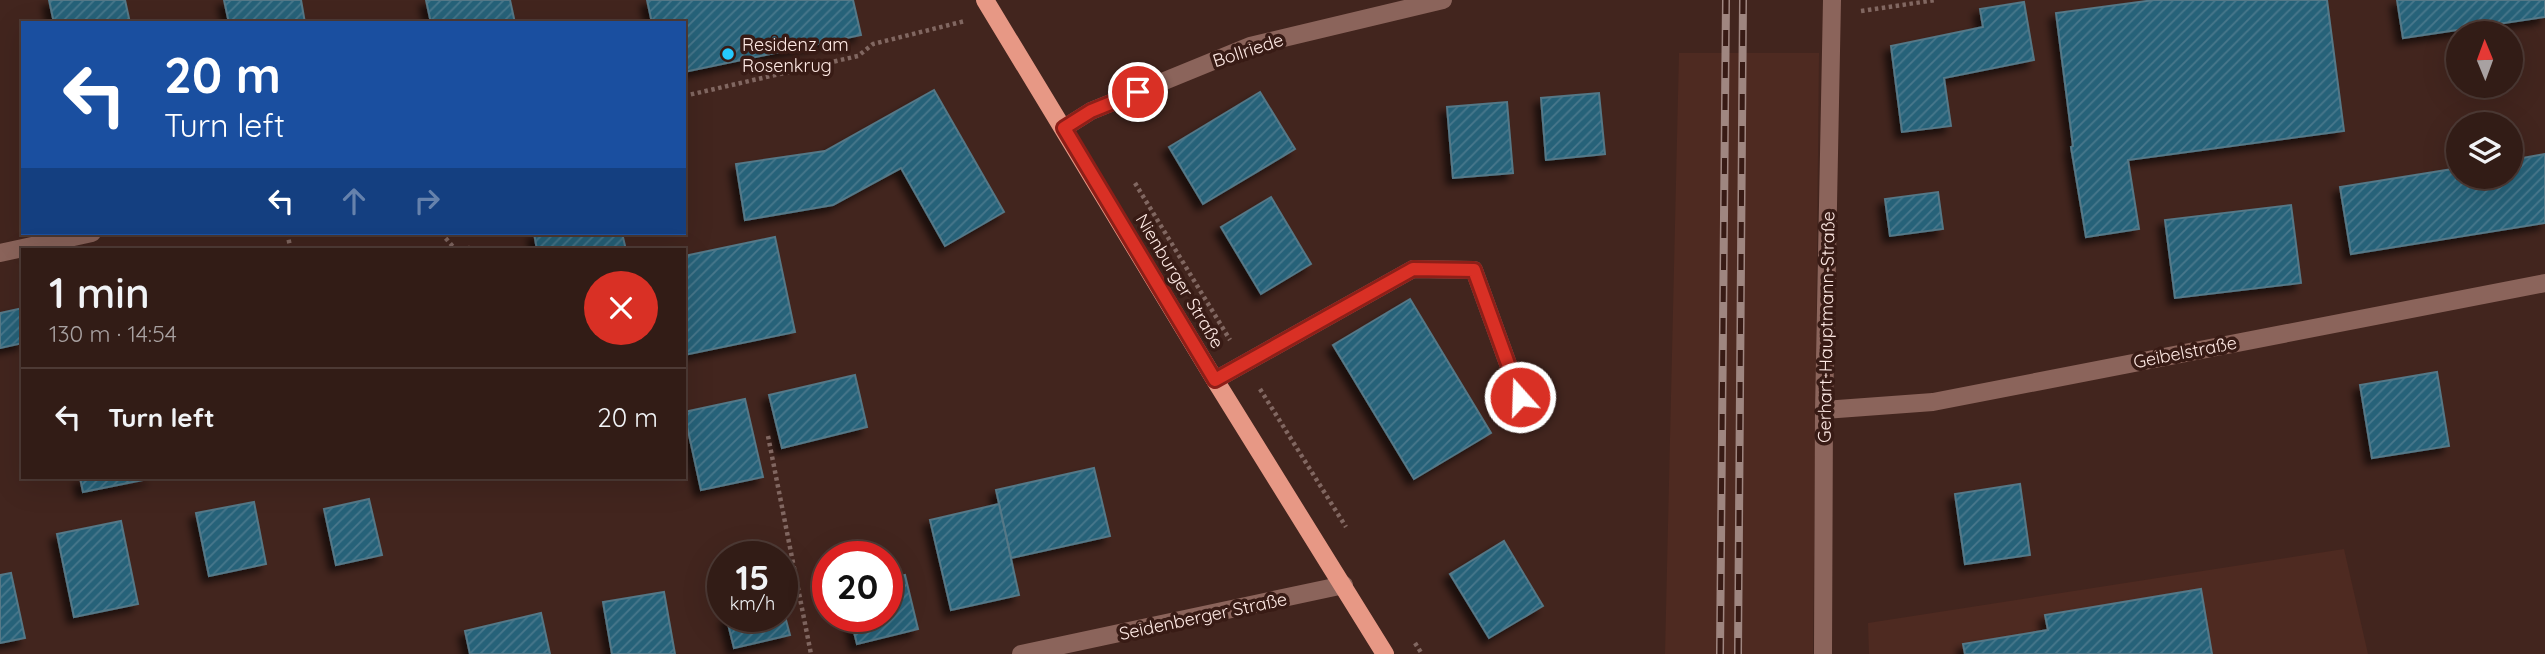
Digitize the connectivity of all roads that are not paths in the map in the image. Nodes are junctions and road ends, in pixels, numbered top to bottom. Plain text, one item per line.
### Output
1 (1443, 0) edge
2 (1410, 3) edge
3 (989, 7) edge
4 (1832, 8) edge
5 (1064, 128) junction
6 (83, 235) edge
7 (21, 248) edge
8 (23, 248) edge
9 (0, 253) edge
10 (2545, 283) edge
11 (1215, 380) junction
12 (1520, 397) dead end
13 (1824, 410) junction
14 (1344, 585) junction
15 (1021, 654) edge
16 (1385, 654) edge
17 (1823, 654) edge

1 - 2 street, Bollriede
2 - 5 street, Bollriede
3 - 5 main road, Nienburger Straße
4 - 13 street, Gerhart-Hauptmann-Straße
5 - 11 main road, Nienburger Straße
6 - 8 street
7 - 9 street
10 - 13 street, Geibelstraße
11 - 12 street
11 - 14 main road, Nienburger Straße
13 - 17 street, Gerhart-Hauptmann-Straße
14 - 15 street, Seidenberger Straße
14 - 16 main road, Nienburger Straße

